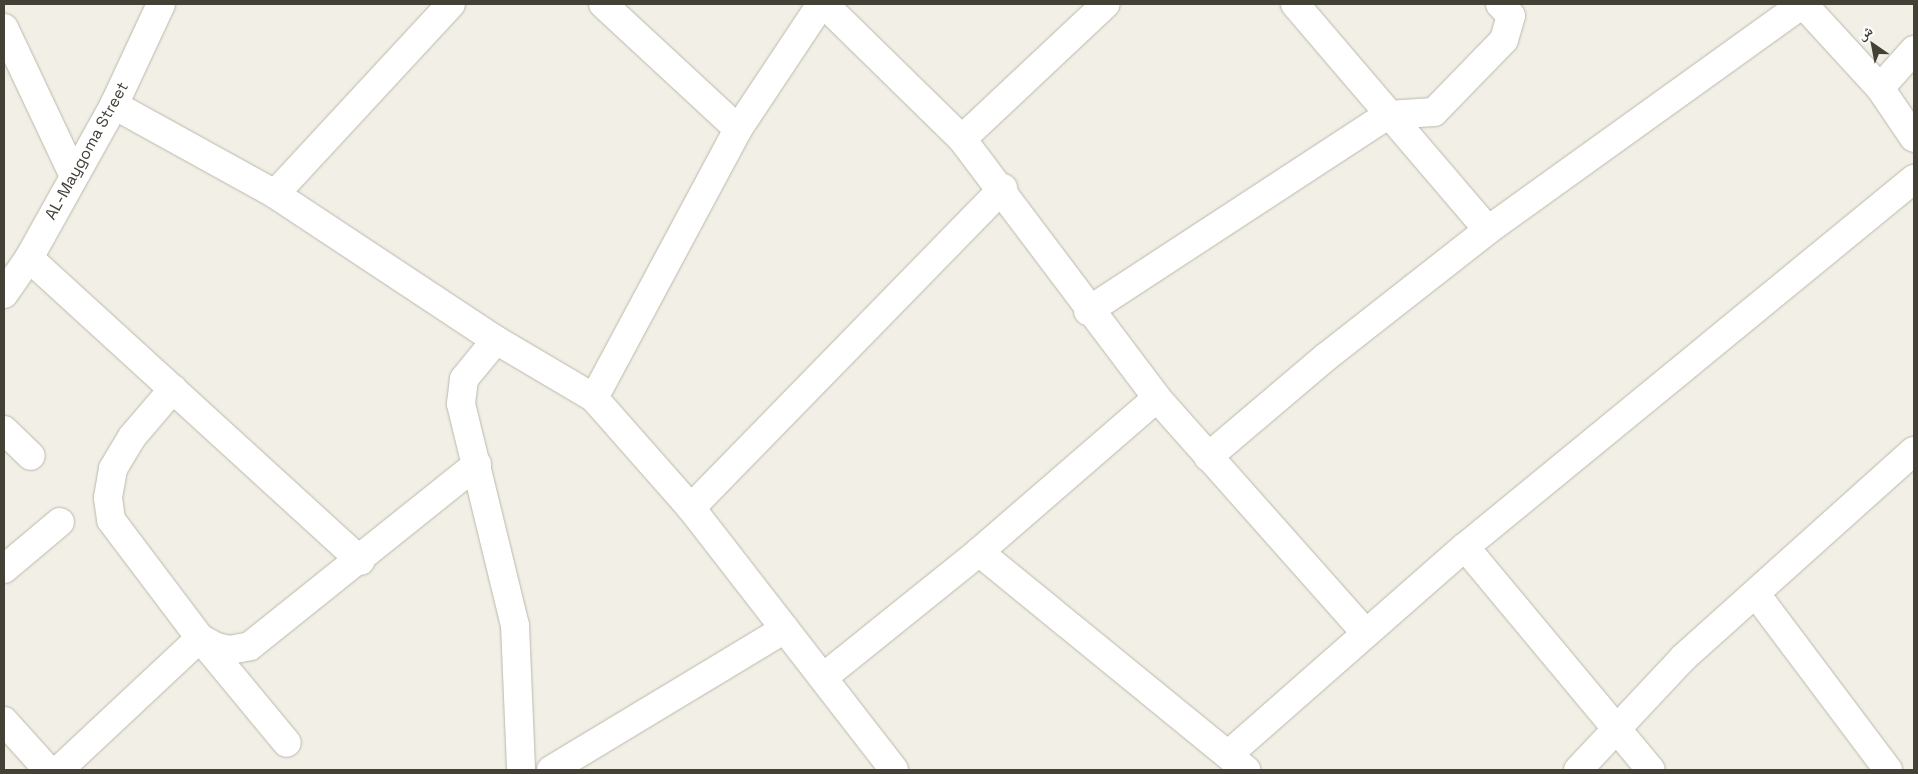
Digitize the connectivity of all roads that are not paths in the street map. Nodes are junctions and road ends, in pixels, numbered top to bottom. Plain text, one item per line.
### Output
1 (161, 4) edge
2 (451, 4) edge
3 (603, 4) edge
4 (823, 4) edge
5 (1106, 4) edge
6 (1295, 4) edge
7 (1500, 4) edge
8 (1802, 4) edge
9 (4, 28) edge
10 (1914, 50) edge
11 (1880, 88) junction
12 (114, 105) junction
13 (1388, 115) junction
14 (738, 129) junction
15 (1914, 138) edge
16 (962, 139) junction
17 (74, 174) junction
18 (1914, 179) edge
19 (1003, 188) junction
20 (275, 194) junction
21 (1488, 230) junction
22 (29, 258) junction
23 (4, 294) edge
24 (1088, 311) junction
25 (496, 340) junction
26 (173, 389) junction
27 (594, 398) junction
28 (1157, 398) junction
29 (4, 430) edge
30 (1914, 451) edge
31 (31, 456) dead end
32 (1208, 456) junction
33 (477, 464) junction
34 (692, 508) junction
35 (60, 522) dead end
36 (1465, 548) junction
37 (979, 552) junction
38 (361, 561) junction
39 (4, 569) edge
40 (1756, 594) junction
41 (785, 629) junction
42 (1366, 634) junction
43 (200, 638) junction
44 (825, 676) junction
45 (4, 721) edge
46 (1617, 728) junction
47 (288, 743) dead end
48 (1238, 762) edge
49 (48, 770) edge
50 (59, 770) edge
51 (521, 770) edge
52 (551, 770) edge
53 (894, 770) edge
54 (1578, 770) edge
55 (1651, 770) edge
56 (1888, 770) edge

1 - 12 street, AL-Maygoma Street
2 - 20 street
3 - 14 street
4 - 14 street
4 - 16 street
5 - 16 street
6 - 13 street
7 - 13 street
8 - 11 street
8 - 21 street
9 - 17 street
10 - 11 street
11 - 15 street
12 - 17 street, AL-Maygoma Street
12 - 20 street
13 - 21 street
13 - 24 street
14 - 27 street
16 - 19 street
17 - 22 street, AL-Maygoma Street
18 - 36 street
19 - 24 street
19 - 34 street
20 - 25 street
21 - 32 street
22 - 23 street, AL-Maygoma Street
22 - 26 street
24 - 28 street
25 - 27 street
25 - 33 street
26 - 38 street
26 - 43 street
27 - 34 street
28 - 32 street
28 - 37 street
29 - 31 street
30 - 40 street
32 - 42 street
33 - 38 street
33 - 51 street
34 - 41 street
35 - 39 street
36 - 42 street
36 - 46 street
37 - 44 street
37 - 48 street
38 - 43 street
40 - 46 street
40 - 56 street
41 - 44 street
41 - 52 street
42 - 48 street
43 - 47 street
43 - 50 street
44 - 53 street
45 - 49 street
46 - 54 street
46 - 55 street

